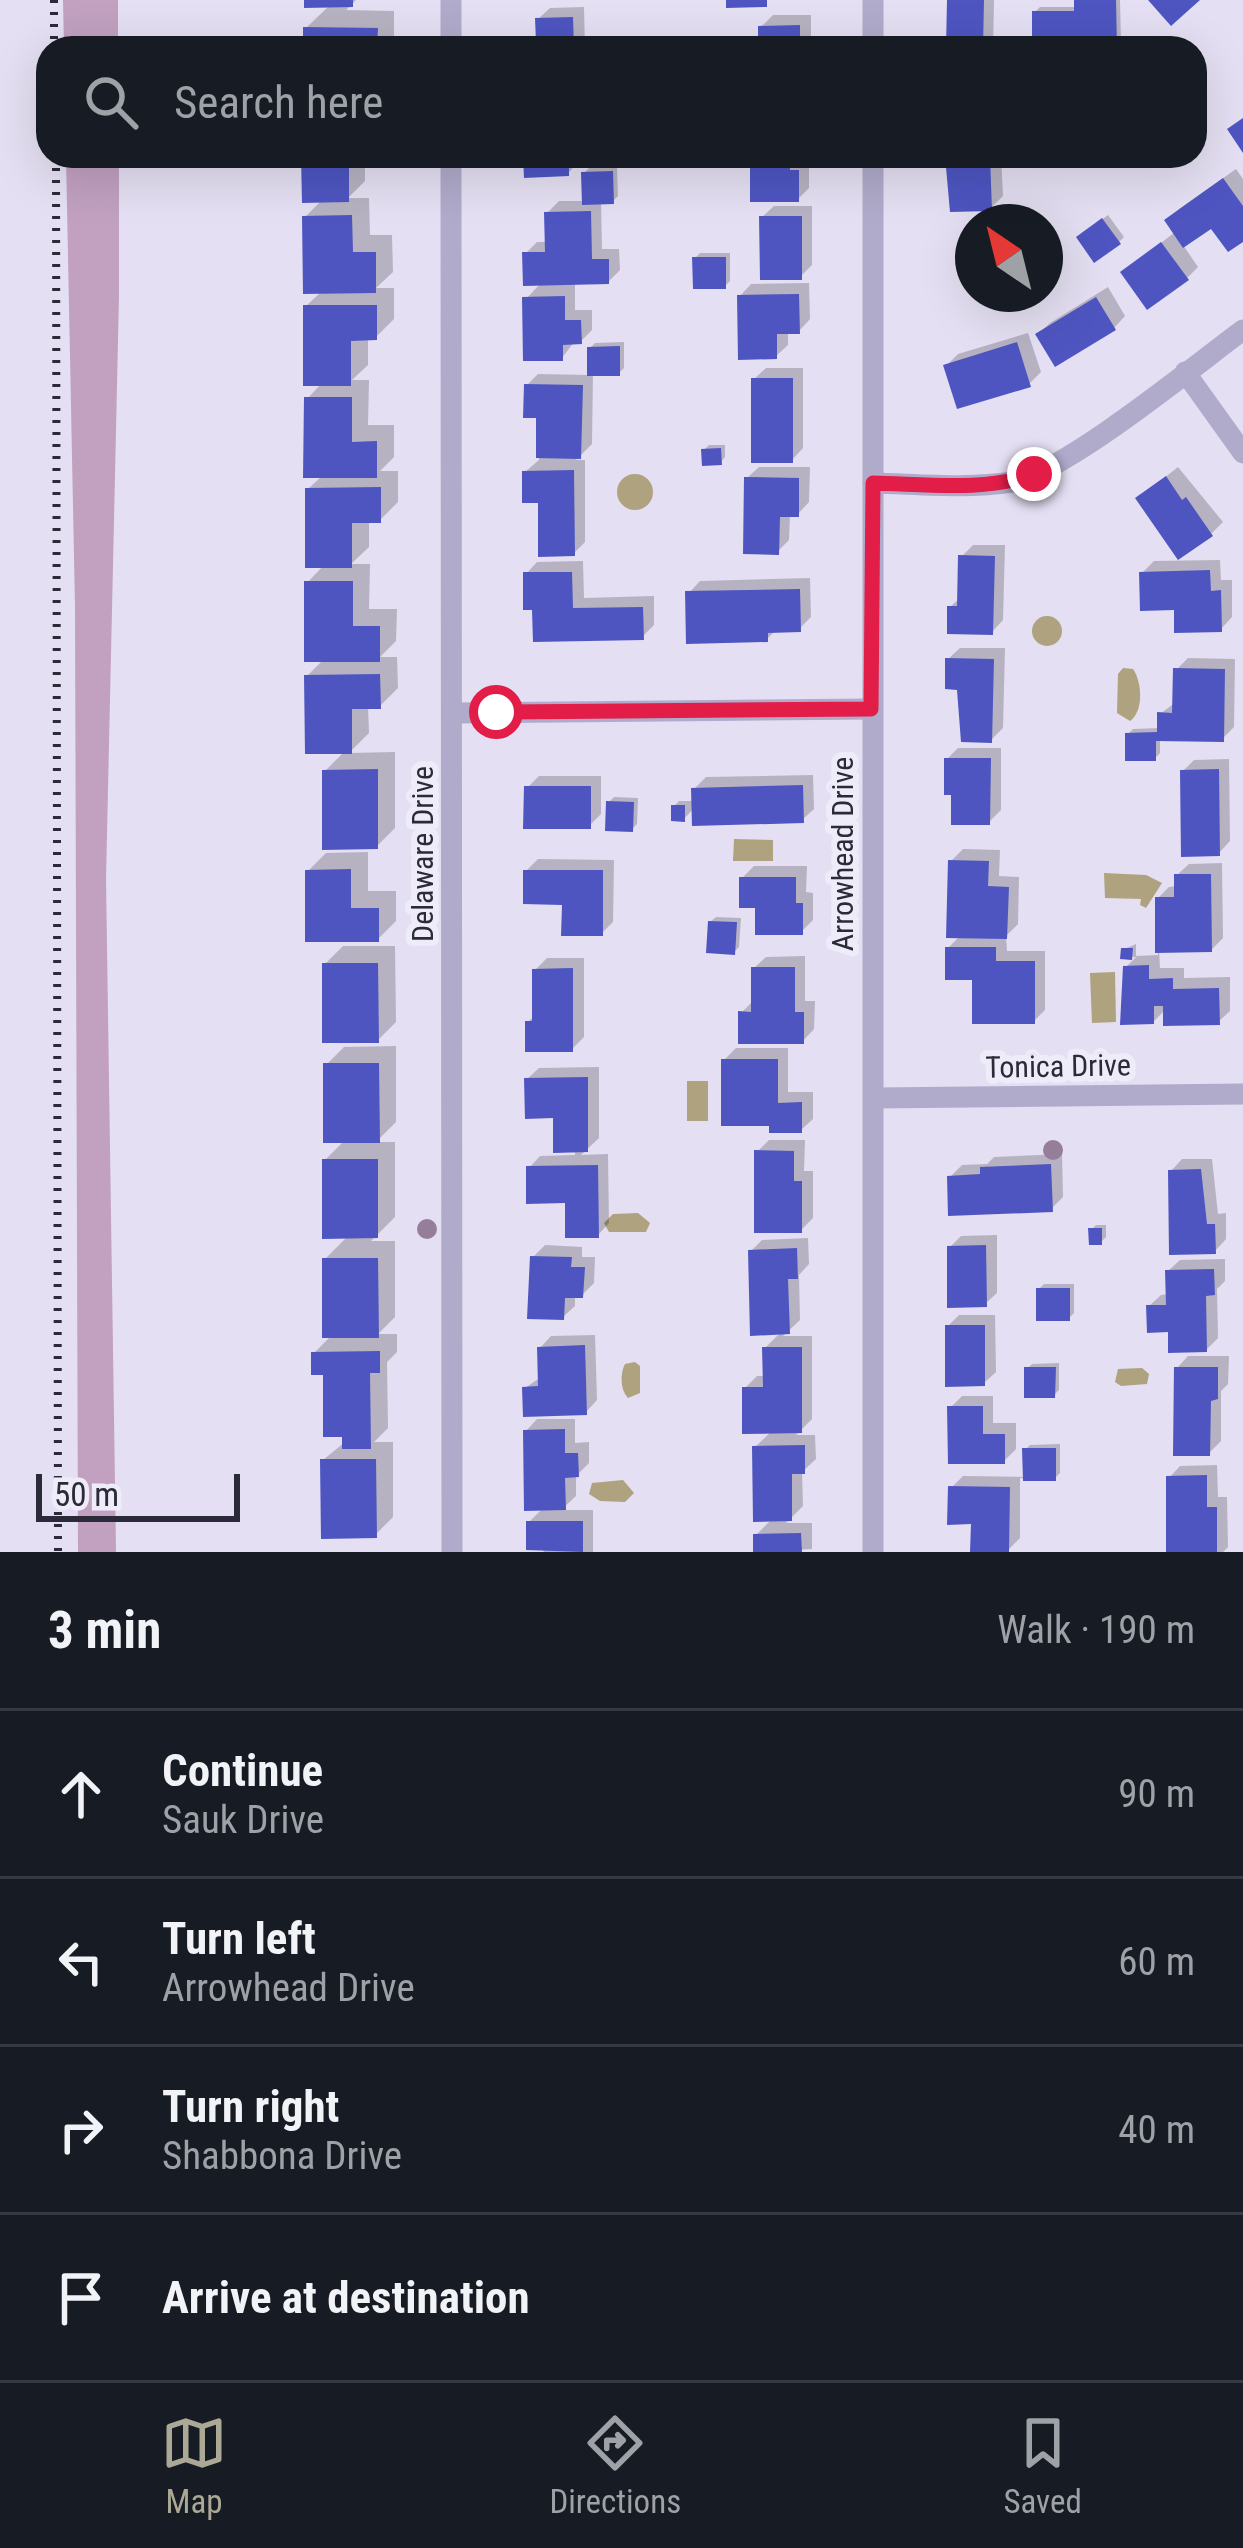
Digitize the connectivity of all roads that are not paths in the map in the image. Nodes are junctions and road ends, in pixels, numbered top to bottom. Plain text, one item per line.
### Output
1 (451, 0) edge
2 (873, 0) edge
3 (451, 36) edge
4 (873, 36) edge
5 (451, 168) edge
6 (873, 168) edge
7 (1243, 331) edge
8 (1185, 372) junction
9 (1243, 453) edge
10 (873, 483) junction
11 (871, 709) junction
12 (452, 713) junction
13 (1243, 1094) edge
14 (874, 1098) junction
15 (452, 1552) edge
16 (872, 1552) edge

1 - 3 street
2 - 4 street
5 - 12 street, Delaware Drive
6 - 10 street, Arrowhead Drive
7 - 8 street
8 - 9 street
8 - 10 street
10 - 11 street, Arrowhead Drive
11 - 12 street
11 - 14 street, Arrowhead Drive
12 - 15 street, Delaware Drive
13 - 14 street, Tonica Drive
14 - 16 street, Arrowhead Drive

